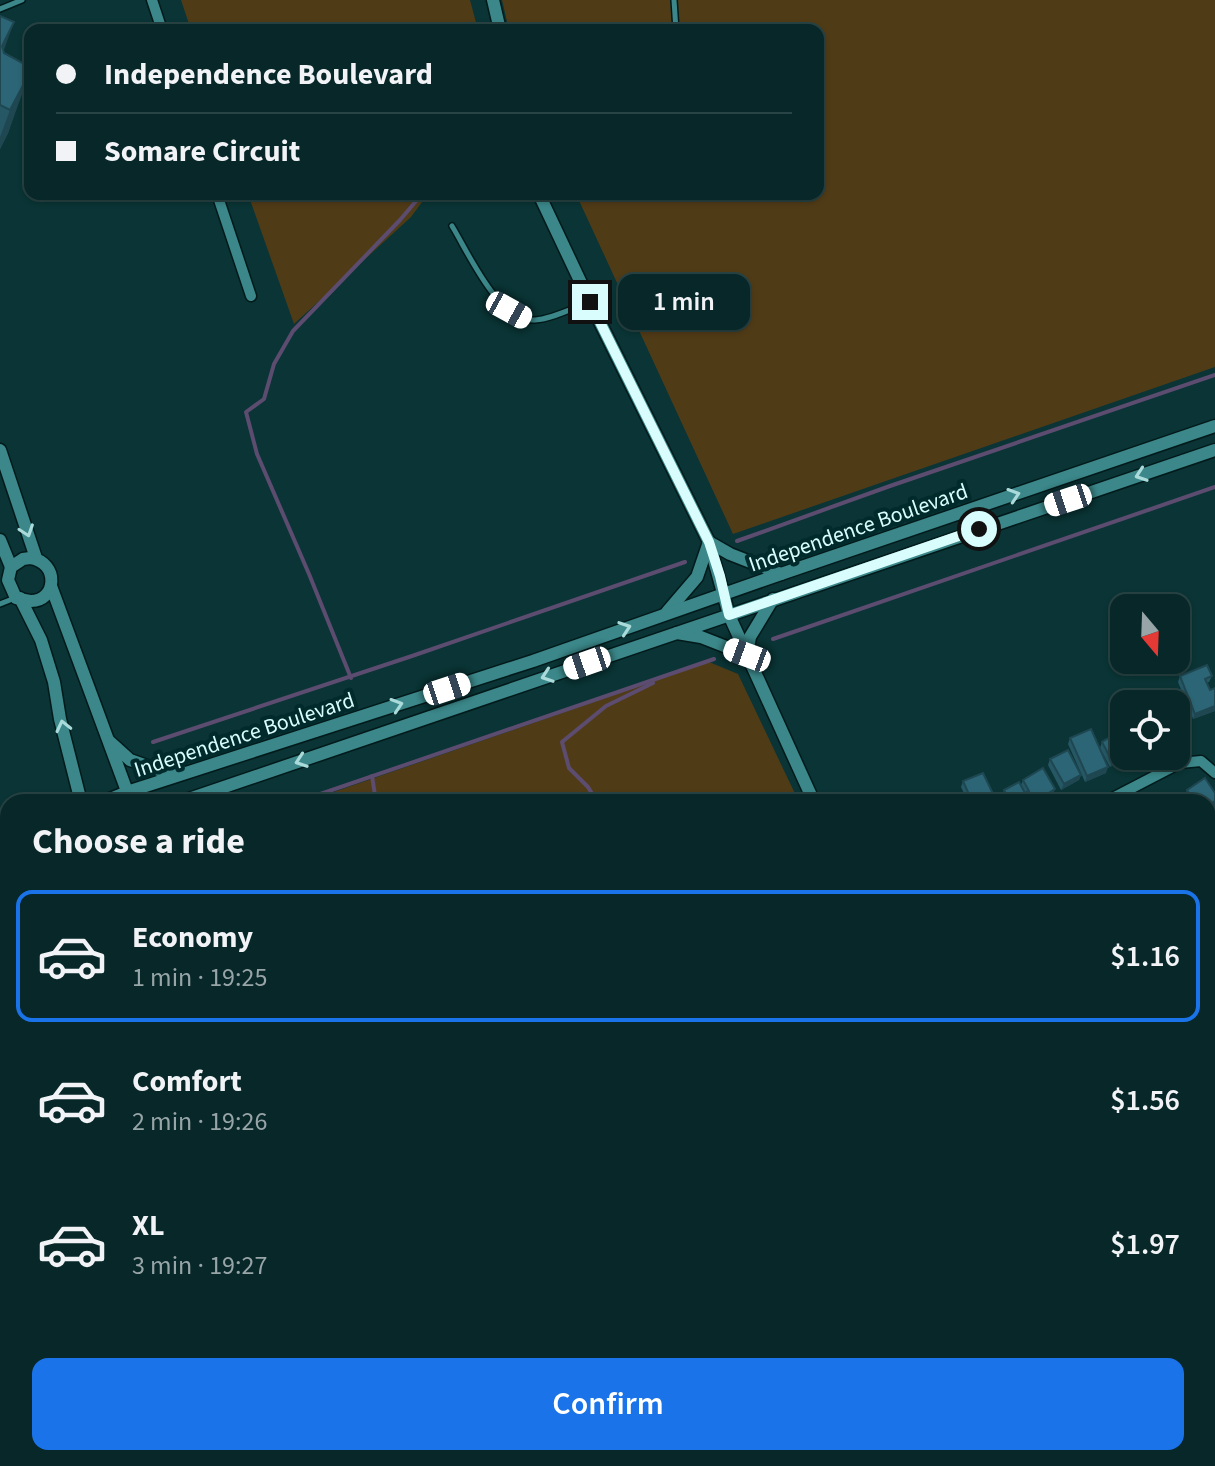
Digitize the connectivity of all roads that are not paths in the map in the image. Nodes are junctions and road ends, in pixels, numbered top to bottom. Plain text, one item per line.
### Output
1 (22, 0) edge
2 (152, 0) edge
3 (493, 0) edge
4 (674, 0) edge
5 (0, 9) edge
6 (160, 24) edge
7 (499, 24) edge
8 (676, 24) edge
9 (219, 200) edge
10 (542, 200) edge
11 (452, 226) dead end
12 (251, 296) dead end
13 (590, 302) junction
14 (1215, 426) edge
15 (0, 450) edge
16 (1215, 450) edge
17 (0, 540) edge
18 (709, 542) junction
19 (36, 558) junction
20 (781, 574) junction
21 (6, 577) edge
22 (51, 586) junction
23 (724, 595) junction
24 (18, 598) junction
25 (773, 599) junction
26 (0, 604) edge
27 (665, 615) junction
28 (729, 615) junction
29 (674, 633) junction
30 (747, 655) junction
31 (107, 739) junction
32 (189, 773) junction
33 (1215, 773) edge
34 (79, 794) edge
35 (128, 794) edge
36 (136, 794) edge
37 (204, 794) edge
38 (810, 794) edge
39 (1120, 794) edge

1 - 5 lane
2 - 6 street
3 - 7 street
4 - 8 lane
9 - 12 street
10 - 13 street
11 - 13 lane
13 - 18 street
20 -> 14 street, Independence Boulevard
15 -> 19 street
16 -> 25 street, Independence Boulevard
17 - 21 street
18 - 20 street
18 - 23 street
18 - 27 street
19 - 21 street
19 - 22 street
20 - 23 street, Independence Boulevard
21 - 24 street
22 - 24 street
22 - 31 street
23 - 27 street, Independence Boulevard
23 - 28 street
24 - 26 lane
34 -> 24 street
25 - 28 street, Independence Boulevard
25 - 30 street
32 -> 27 street, Independence Boulevard
28 - 29 street, Independence Boulevard
28 - 30 street
29 - 30 street
29 -> 37 street, Independence Boulevard
30 - 38 street
31 - 32 street
31 - 35 street
32 - 36 street, Independence Boulevard
33 - 39 street

